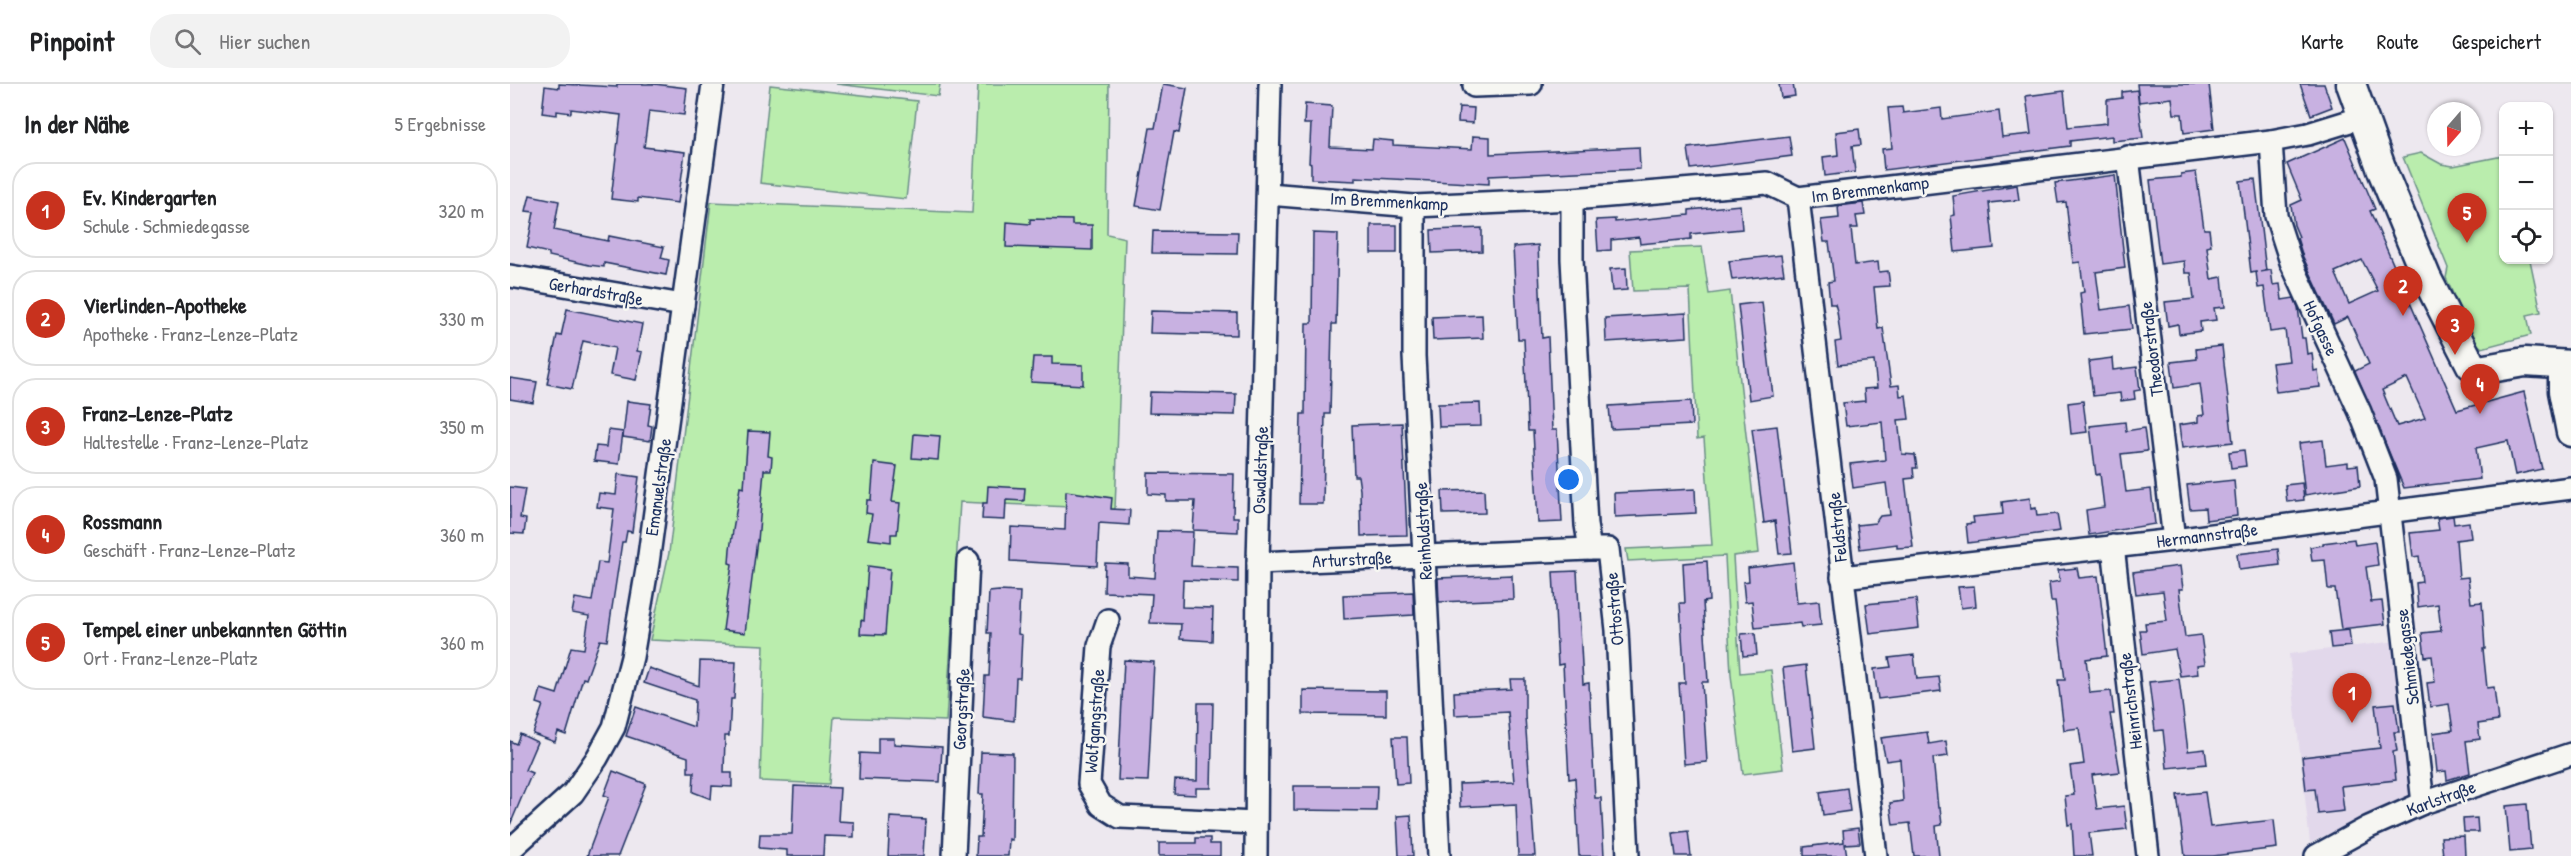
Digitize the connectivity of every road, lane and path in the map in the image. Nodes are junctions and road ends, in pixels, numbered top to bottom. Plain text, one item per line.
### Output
1 (713, 84) edge
2 (1270, 84) edge
3 (1531, 84) edge
4 (2351, 84) edge
5 (1474, 86) dead end
6 (2362, 117) junction
7 (2271, 141) junction
8 (2128, 157) junction
9 (1268, 194) junction
10 (1798, 198) junction
11 (1572, 199) junction
12 (1414, 206) junction
13 (510, 276) edge
14 (683, 305) junction
15 (2567, 365) edge
16 (2571, 432) edge
17 (2571, 488) edge
18 (2389, 511) junction
19 (2174, 540) junction
20 (2113, 546) junction
21 (1590, 549) junction
22 (1424, 555) junction
23 (968, 561) dead end
24 (1258, 563) junction
25 (1842, 577) junction
26 (1108, 620) dead end
27 (2571, 754) edge
28 (2423, 803) junction
29 (1256, 823) junction
30 (510, 850) edge
31 (954, 856) edge
32 (1256, 856) edge
33 (1439, 856) edge
34 (1628, 856) edge
35 (1876, 856) edge
36 (2148, 856) edge
37 (2316, 856) edge

1 - 14 street, Emanuelstraße
2 - 9 street, Oswaldstraße
3 - 5 street
4 - 6 street
6 - 7 street, Im Bremmenkamp
6 - 15 street
7 - 8 street, Im Bremmenkamp
7 - 18 street, Hofgasse
8 - 10 street, Im Bremmenkamp
8 - 19 street, Theodorstraße
9 - 12 street, Im Bremmenkamp
9 - 24 street, Oswaldstraße
10 - 11 street, Im Bremmenkamp
10 - 25 street, Feldstraße
11 - 12 street, Im Bremmenkamp
11 - 21 street, Ottostraße
12 - 22 street, Reinholdstraße
13 - 14 street, Gerhardstraße
14 - 30 street, Emanuelstraße
15 - 16 street
17 - 18 street, Hermannstraße
18 - 19 street, Hermannstraße
18 - 28 street, Schmiedegasse
19 - 20 street, Hermannstraße
20 - 25 street, Hermannstraße
20 - 36 street, Heinrichstraße
21 - 22 street, Arturstraße
21 - 34 street, Ottostraße
22 - 24 street, Arturstraße
22 - 33 street, Reinholdstraße
23 - 31 street, Georgstraße
24 - 29 street, Oswaldstraße
25 - 35 street, Feldstraße
26 - 29 street, Wolfgangstraße
27 - 28 street, Karlstraße
28 - 37 street, Karlstraße
29 - 32 street, Oswaldstraße

